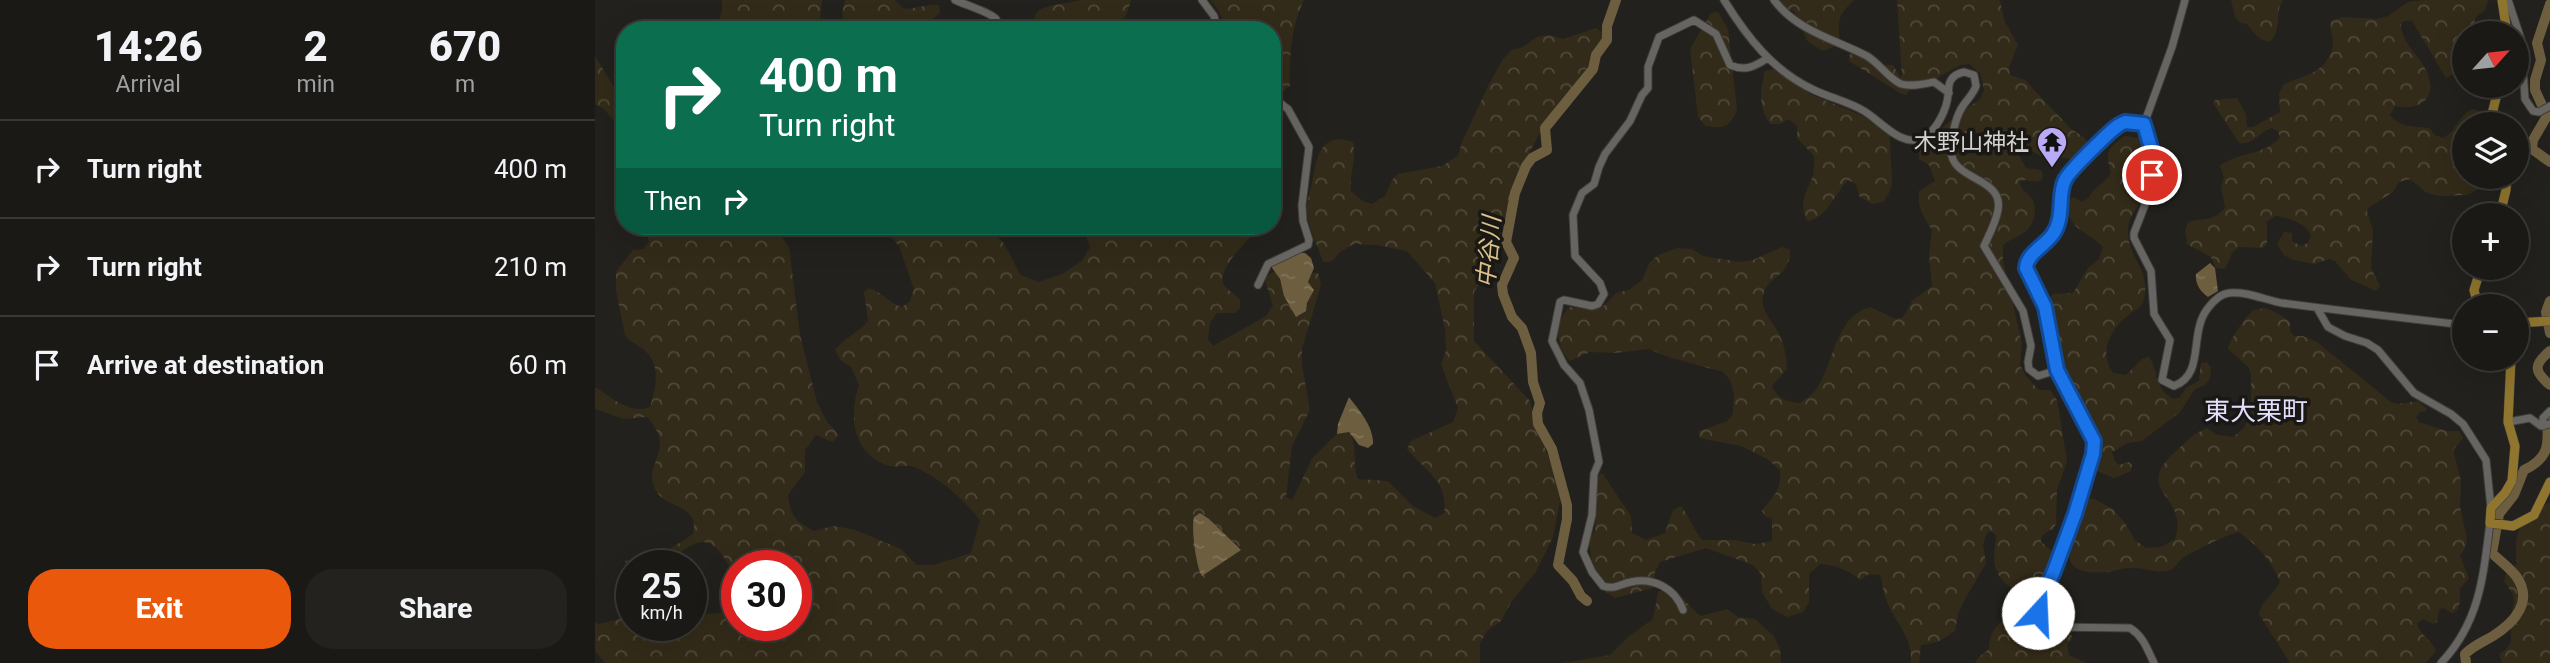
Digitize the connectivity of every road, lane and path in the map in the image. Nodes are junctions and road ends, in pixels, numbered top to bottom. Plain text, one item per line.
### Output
1 (955, 0) edge
2 (1202, 0) edge
3 (1724, 0) edge
4 (1775, 0) edge
5 (2185, 0) edge
6 (2502, 0) edge
7 (2508, 0) edge
8 (996, 21) edge
9 (1215, 21) edge
10 (2505, 21) edge
11 (1768, 58) junction
12 (1949, 93) junction
13 (1281, 102) edge
14 (2550, 106) edge
15 (2144, 124) junction
16 (1258, 285) dead end
17 (2317, 308) junction
18 (2550, 321) edge
19 (2529, 322) edge
20 (2452, 324) edge
21 (2057, 370) junction
22 (2510, 371) edge
23 (2550, 411) edge
24 (2508, 422) junction
25 (2547, 425) edge
26 (2550, 482) edge
27 (2491, 508) junction
28 (2492, 523) junction
29 (1682, 610) dead end
30 (2154, 663) edge
31 (2441, 663) edge

1 - 8 street
2 - 9 street
3 - 11 street
4 - 12 street
5 - 15 street
6 - 10 main road
7 - 14 street
11 - 12 street
11 - 29 street
12 - 21 street
13 - 16 street
15 - 17 street
15 - 21 street
17 - 20 street
17 - 27 street
18 - 19 main road
21 - 30 street
22 - 24 main road
23 - 25 street
24 - 25 street
24 - 27 main road
26 - 28 main road
27 - 28 main road
28 - 31 street

